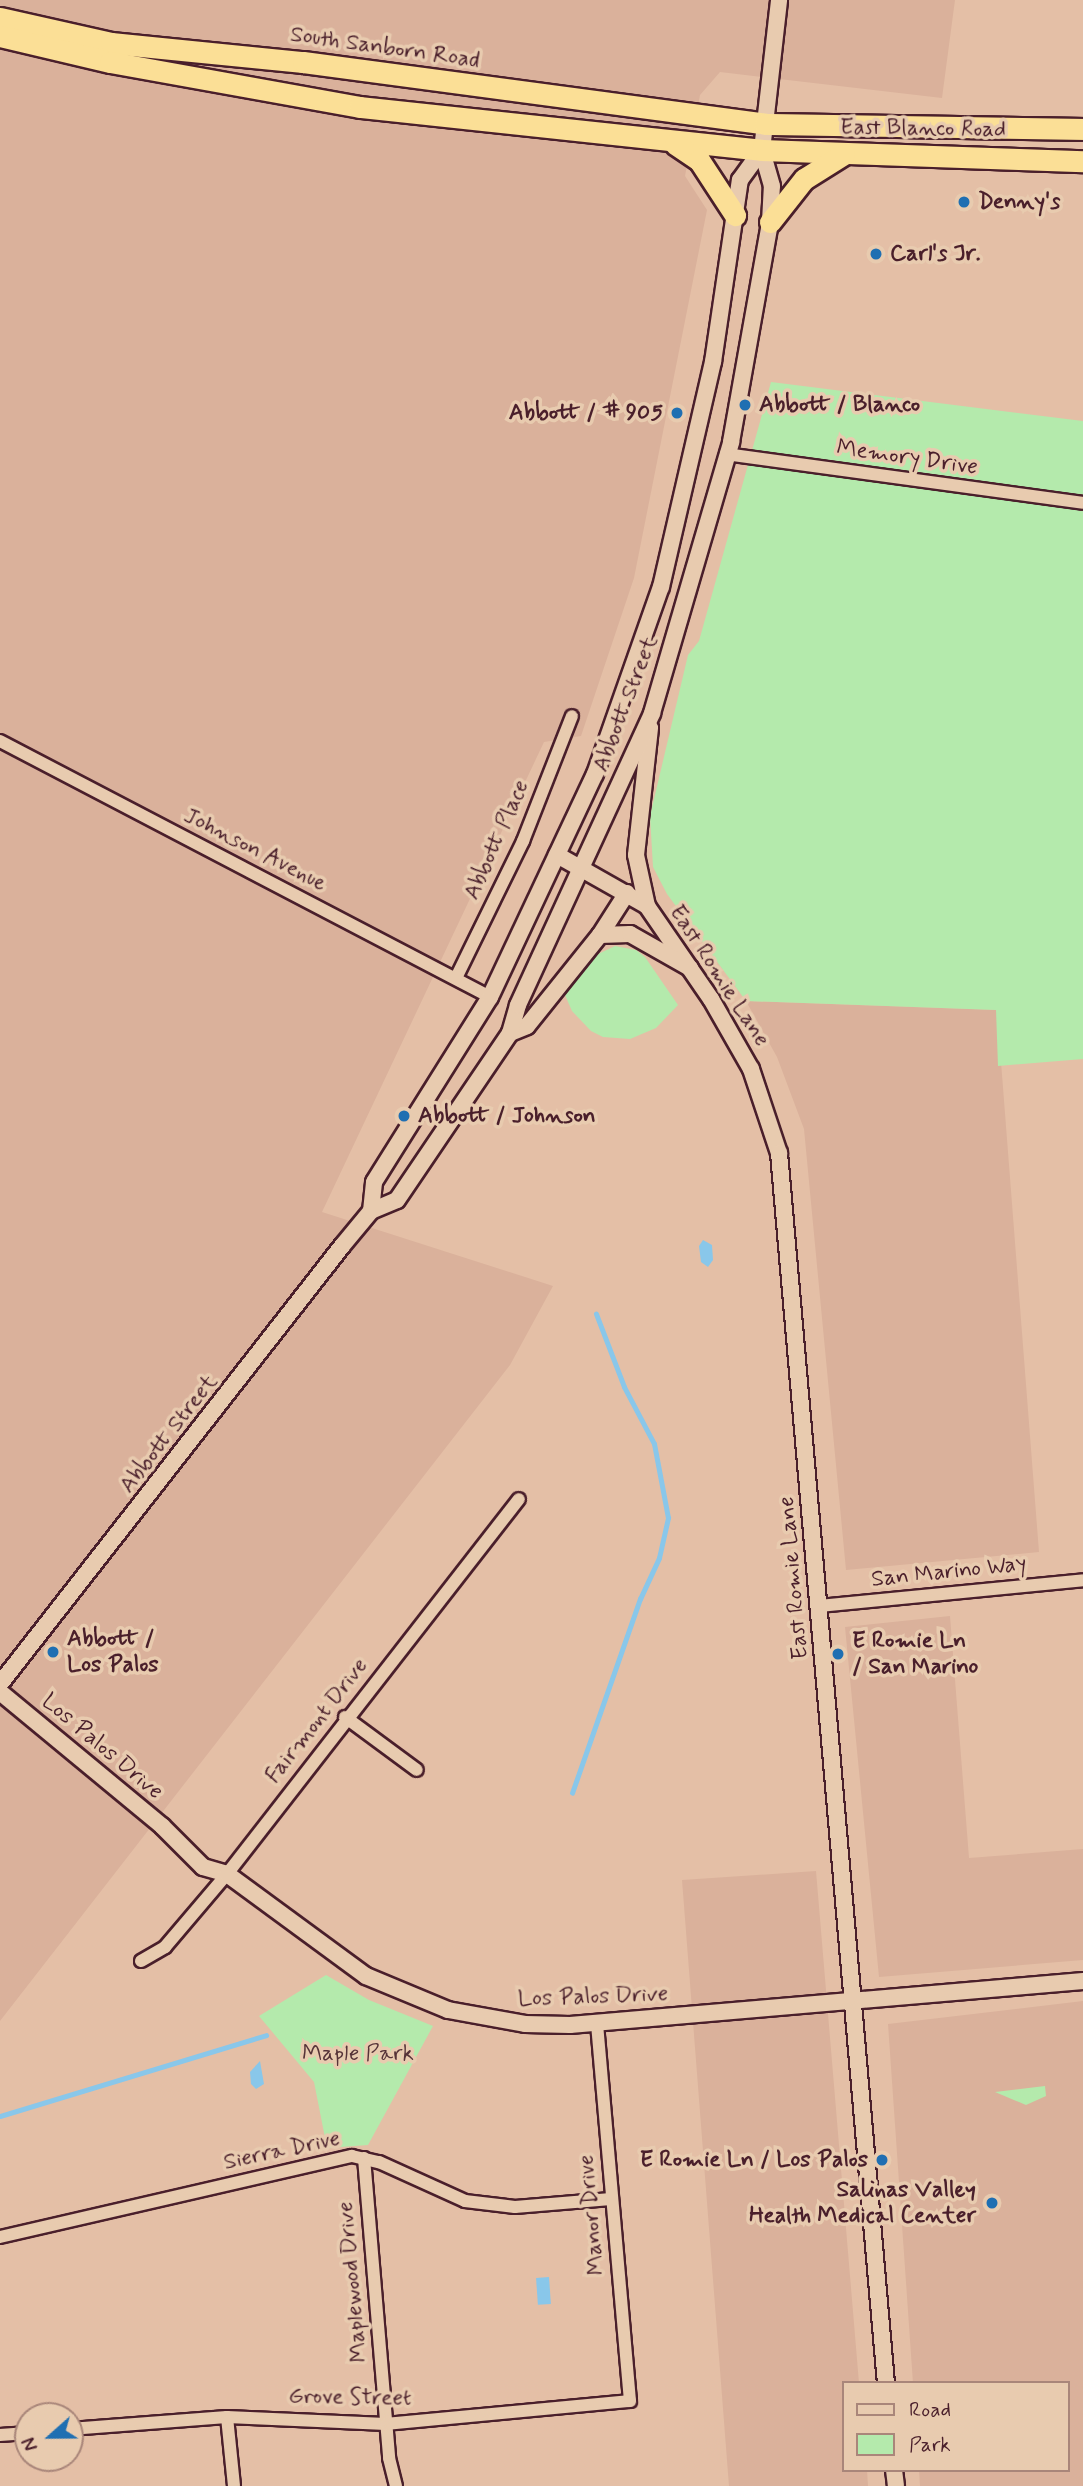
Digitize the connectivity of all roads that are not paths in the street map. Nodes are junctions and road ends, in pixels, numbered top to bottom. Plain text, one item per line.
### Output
1 (779, 0) edge
2 (0, 18) edge
3 (0, 36) edge
4 (110, 53) junction
5 (765, 124) junction
6 (1083, 129) edge
7 (673, 142) junction
8 (762, 150) junction
9 (844, 154) junction
10 (1083, 161) edge
11 (735, 215) junction
12 (770, 222) junction
13 (726, 454) junction
14 (1083, 503) edge
15 (652, 713) junction
16 (572, 716) dead end
17 (0, 741) edge
18 (557, 855) junction
19 (581, 867) junction
20 (627, 893) junction
21 (646, 906) junction
22 (600, 936) junction
23 (692, 970) junction
24 (456, 978) junction
25 (490, 998) junction
26 (510, 1033) junction
27 (371, 1211) junction
28 (519, 1499) dead end
29 (1083, 1580) edge
30 (820, 1605) junction
31 (0, 1684) edge
32 (0, 1692) edge
33 (345, 1717) junction
34 (418, 1770) dead end
35 (227, 1874) junction
36 (141, 1961) dead end
37 (1083, 1981) edge
38 (853, 2001) junction
39 (597, 2024) junction
40 (364, 2158) junction
41 (611, 2199) junction
42 (0, 2237) edge
43 (886, 2381) edge
44 (630, 2402) joint
45 (227, 2417) junction
46 (386, 2424) junction
47 (84, 2428) edge
48 (234, 2486) edge
49 (396, 2486) edge

1 - 5 main road, Abbott Street
2 - 4 highway, South Sanborn Road
3 - 4 highway, South Sanborn Road
4 - 5 highway, South Sanborn Road
4 - 7 highway, South Sanborn Road
5 - 6 highway, East Blanco Road
5 - 8 main road, Abbott Street
7 - 8 highway, South Sanborn Road
7 - 11 highway
8 - 9 highway, East Blanco Road
8 - 11 main road, Abbott Street
8 - 12 main road, Abbott Street
9 - 10 highway, East Blanco Road
9 - 12 highway
11 - 18 main road, Abbott Street
12 - 13 main road, Abbott Street
13 - 14 street, Memory Drive
13 - 15 main road, Abbott Street
15 - 19 main road, Abbott Street
15 - 21 main road
16 - 24 street, Abbott Place
17 - 24 street, Johnson Avenue
18 - 19 main road, East Romie Lane
18 - 25 main road, Abbott Street
19 - 20 main road, East Romie Lane
19 - 26 main road, Abbott Street
20 - 21 main road, East Romie Lane
20 - 22 main road
21 - 23 main road, East Romie Lane
22 - 23 main road
22 - 26 main road
23 - 30 main road, East Romie Lane
24 - 25 street, Johnson Avenue
25 - 27 main road, Abbott Street
26 - 27 main road, Abbott Street
27 - 31 main road, Abbott Street
28 - 33 street, Fairmont Drive
29 - 30 street, San Marino Way
30 - 38 main road, East Romie Lane
32 - 35 main road, Los Palos Drive
33 - 34 street
33 - 35 street, Fairmont Drive
35 - 36 street, Fairmont Drive
35 - 39 main road, Los Palos Drive
37 - 38 main road, Los Palos Drive
38 - 39 main road, Los Palos Drive
38 - 43 main road, East Romie Lane
39 - 41 street, Manor Drive
40 - 41 street, Sierra Drive
40 - 42 street, Sierra Drive
40 - 46 street, Maplewood Drive
41 - 44 street, Manor Drive
44 - 46 street, Grove Street
45 - 46 street, Grove Street
45 - 47 street, Grove Street
45 - 48 street
46 - 49 street, Maplewood Drive

